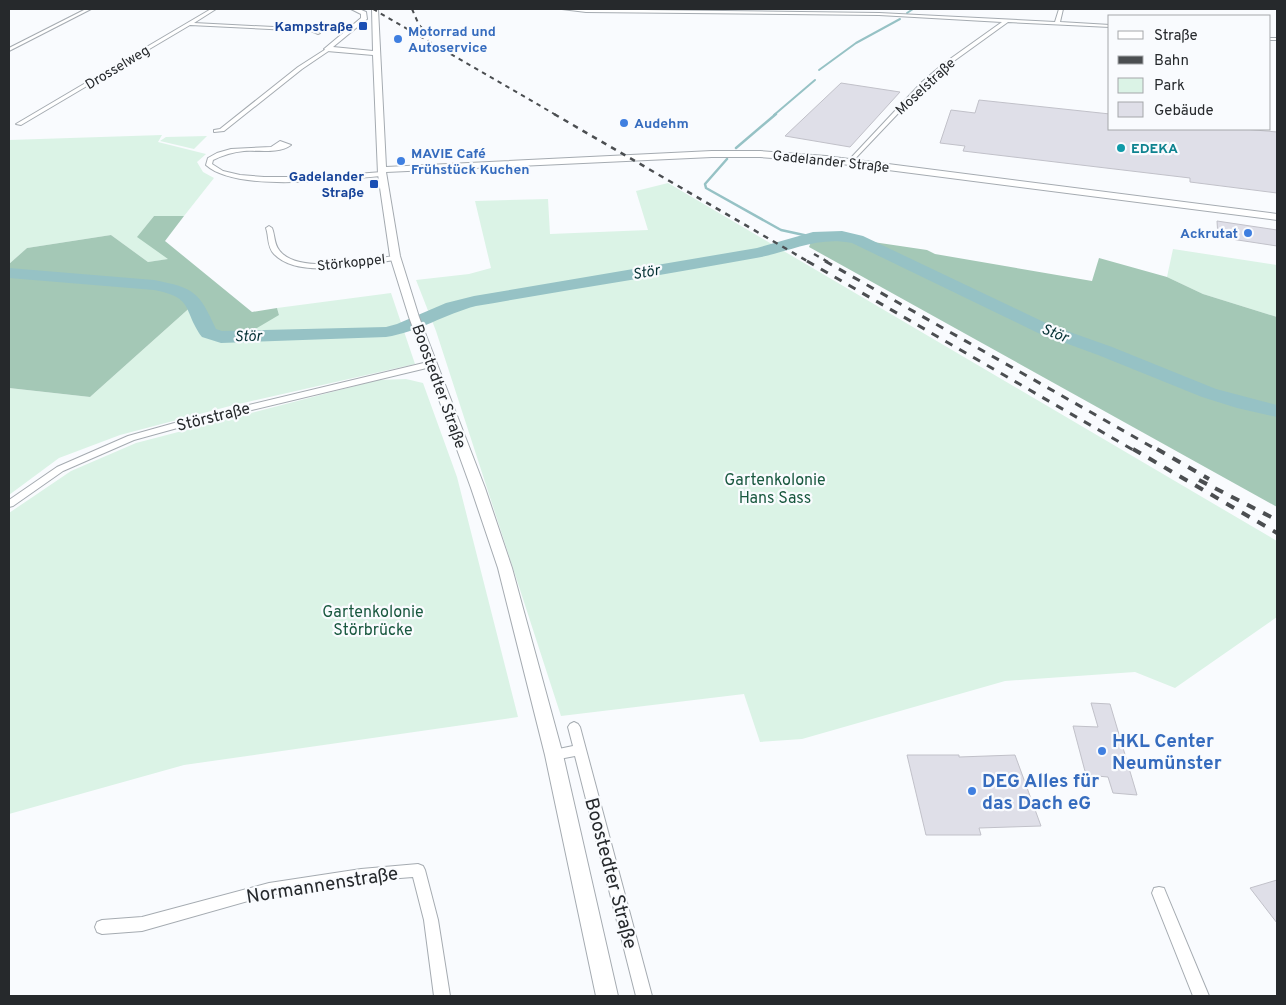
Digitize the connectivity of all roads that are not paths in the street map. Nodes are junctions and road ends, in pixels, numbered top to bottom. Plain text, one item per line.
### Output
1 (89, 9) edge
2 (214, 9) edge
3 (354, 9) edge
4 (375, 9) edge
5 (567, 9) edge
6 (1060, 9) edge
7 (1008, 20) junction
8 (1057, 22) junction
9 (190, 24) junction
10 (1108, 26) edge
11 (318, 33) dead end
12 (9, 50) edge
13 (328, 50) junction
14 (377, 53) junction
15 (19, 124) dead end
16 (216, 130) dead end
17 (274, 147) dead end
18 (850, 162) junction
19 (382, 172) junction
20 (1277, 216) edge
21 (269, 228) dead end
22 (395, 258) junction
23 (432, 364) junction
24 (9, 504) edge
25 (574, 727) dead end
26 (580, 750) junction
27 (554, 755) junction
28 (1160, 893) dead end
29 (102, 927) dead end
30 (442, 996) edge
31 (607, 996) edge
32 (644, 996) edge
33 (1201, 996) edge

1 - 12 street
2 - 9 street, Drosselweg
3 - 13 street
4 - 14 street, Boostedter Straße
5 - 7 street
6 - 8 street
7 - 8 street
7 - 18 street, Moselstraße
8 - 10 street
9 - 11 street
9 - 15 street, Drosselweg
13 - 14 street
13 - 16 street
14 - 19 street, Boostedter Straße
17 - 19 street
18 - 19 street, Gadelander Straße
18 - 20 street, Gadelander Straße
19 - 22 street, Boostedter Straße
21 - 22 street, Störkoppel
22 - 23 street, Boostedter Straße
23 - 24 street, Störstraße
23 - 27 street, Boostedter Straße
25 - 26 street, Boostedter Straße
26 - 27 street
26 - 32 street, Boostedter Straße
27 - 31 street, Boostedter Straße
28 - 33 street
29 - 30 street, Normannenstraße

